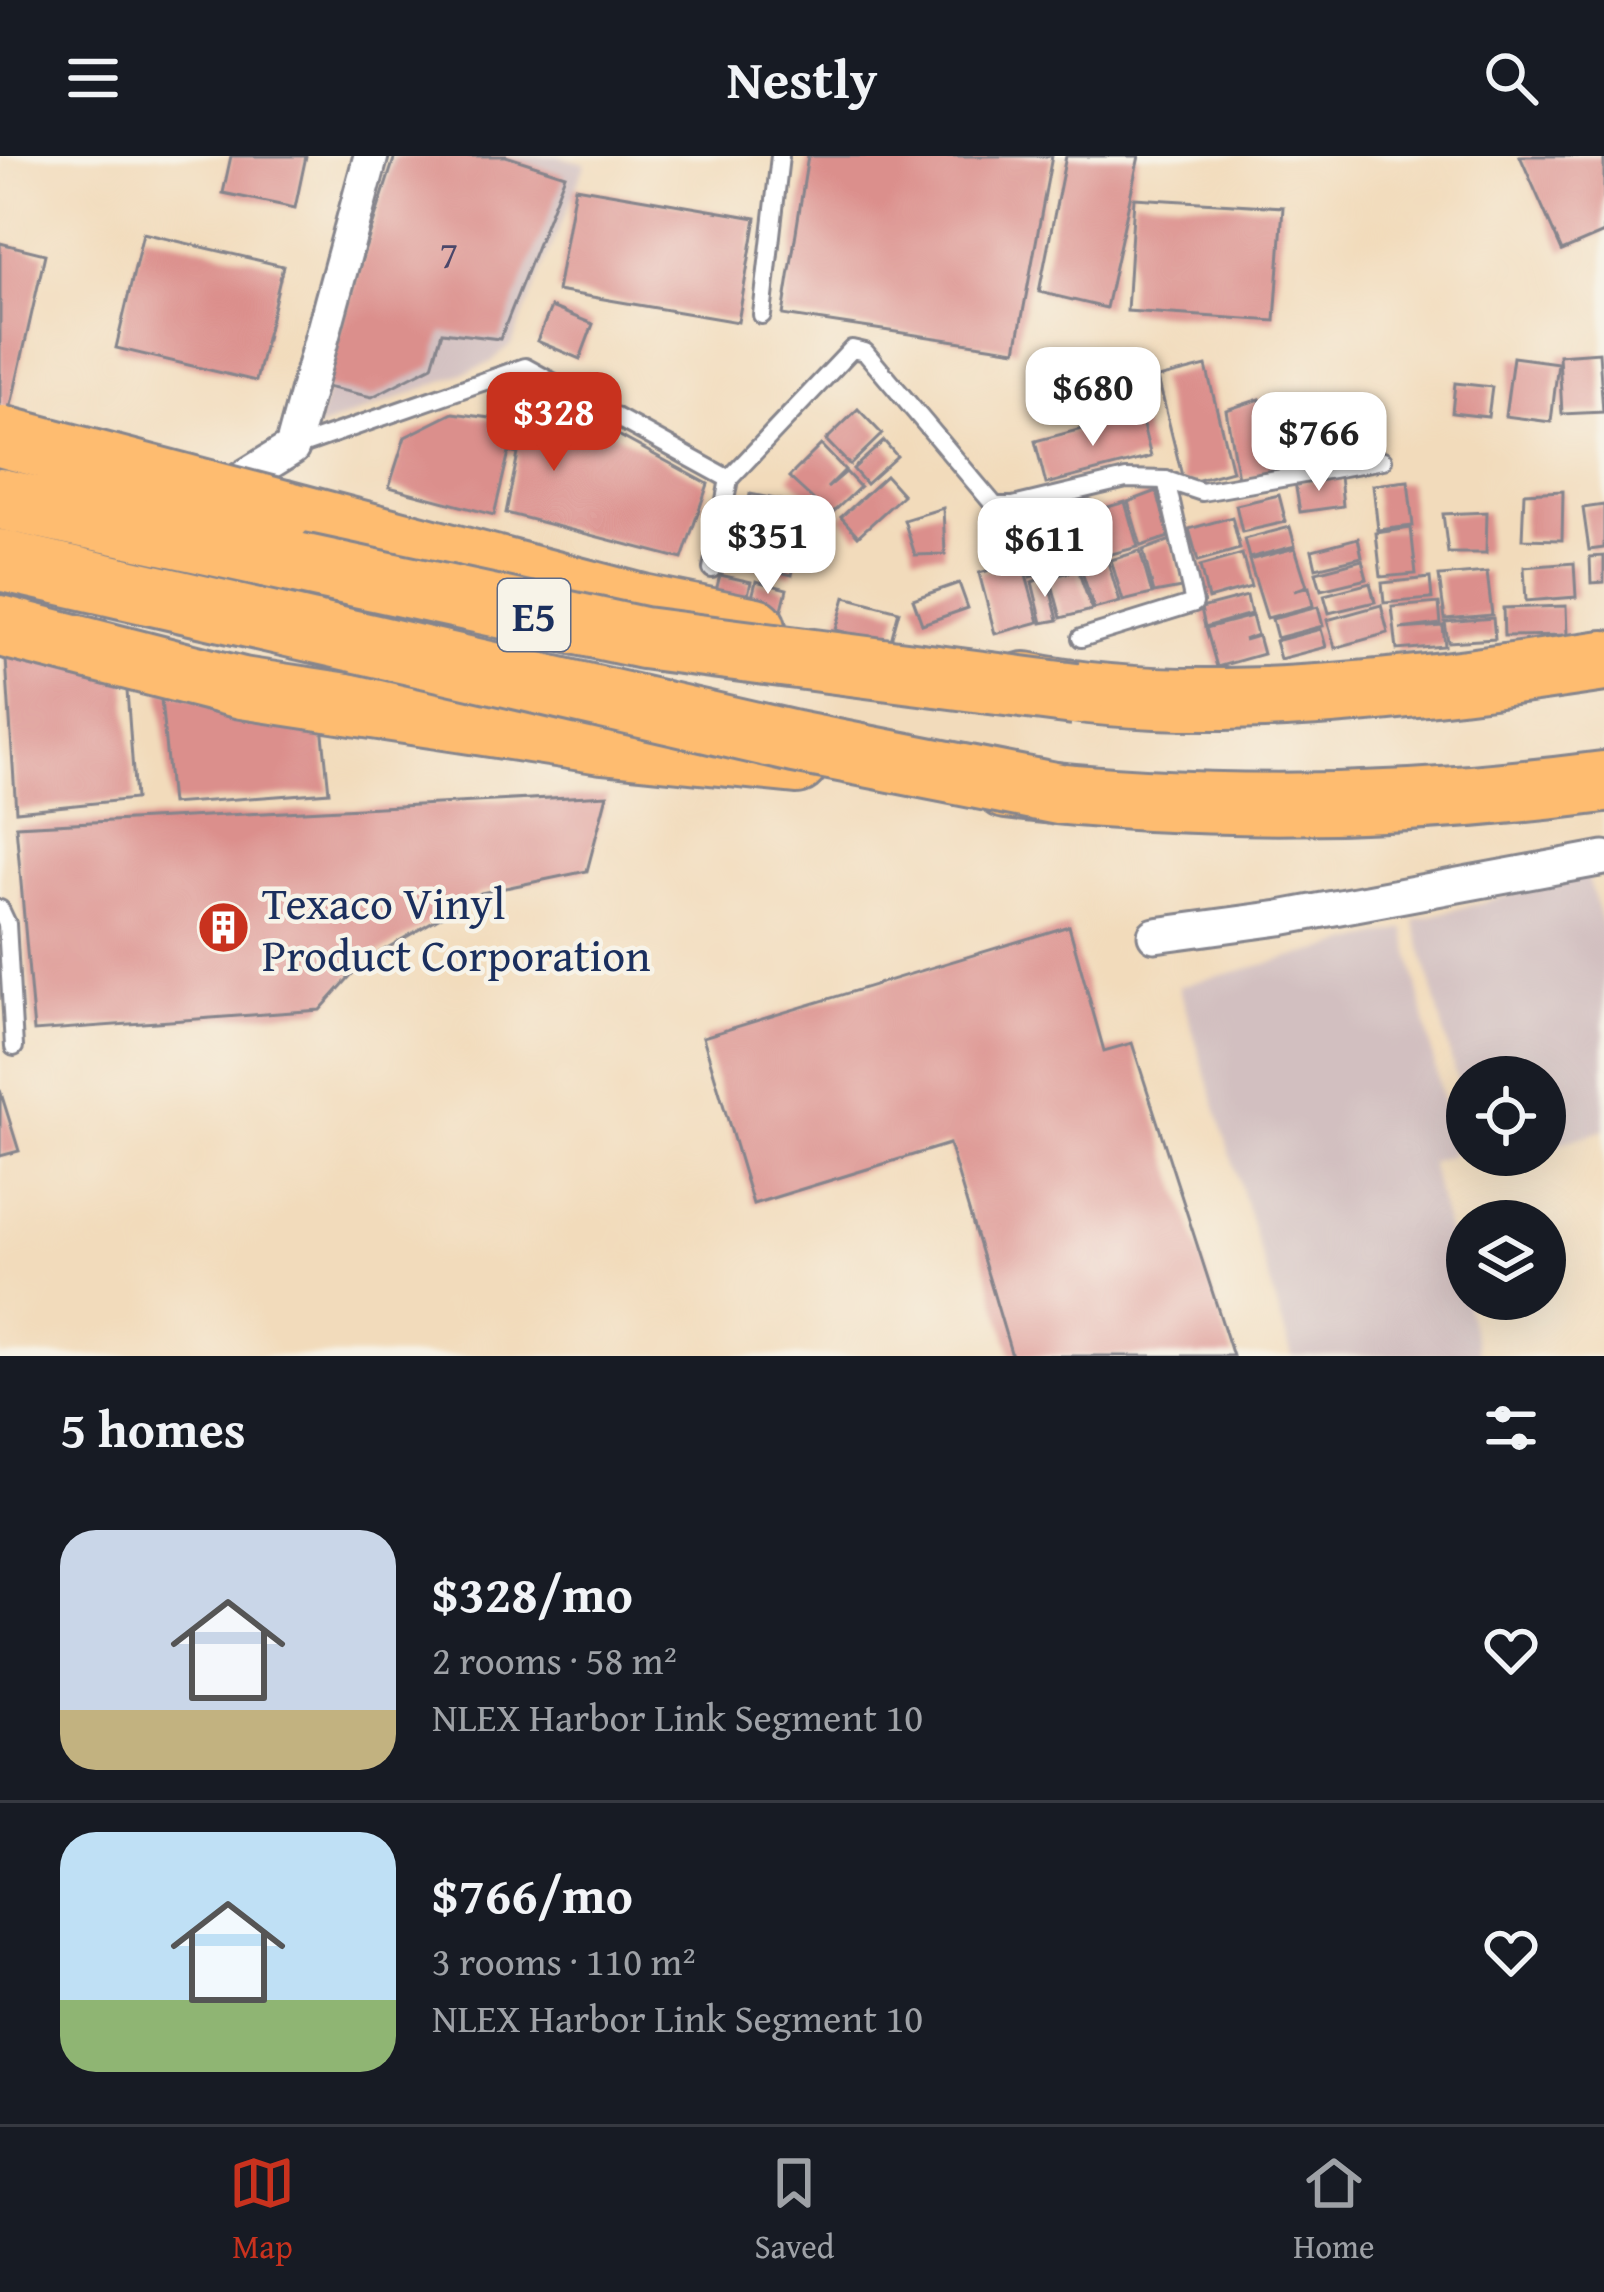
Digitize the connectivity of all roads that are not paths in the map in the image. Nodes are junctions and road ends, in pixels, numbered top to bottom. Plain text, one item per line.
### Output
1 (370, 156) edge
2 (780, 156) edge
3 (762, 315) dead end
4 (0, 436) edge
5 (292, 448) junction
6 (1383, 460) dead end
7 (729, 479) junction
8 (1166, 480) junction
9 (0, 499) edge
10 (0, 560) edge
11 (712, 569) dead end
12 (0, 609) edge
13 (0, 626) edge
14 (1604, 661) edge
15 (1078, 666) junction
16 (1604, 782) edge
17 (1059, 794) junction
18 (1604, 858) edge
19 (0, 909) edge
20 (1155, 935) dead end
21 (14, 1047) dead end

1 - 5 street
2 - 3 lane
4 - 15 highway, bridge
5 - 7 lane
5 - 12 street
6 - 8 lane
7 - 8 lane
7 - 11 lane
8 - 15 lane
9 - 15 highway, E5, bridge
10 - 17 highway, E5, bridge
13 - 17 highway, bridge
14 - 15 highway, E5
16 - 17 highway, E5
18 - 20 street
19 - 21 lane

